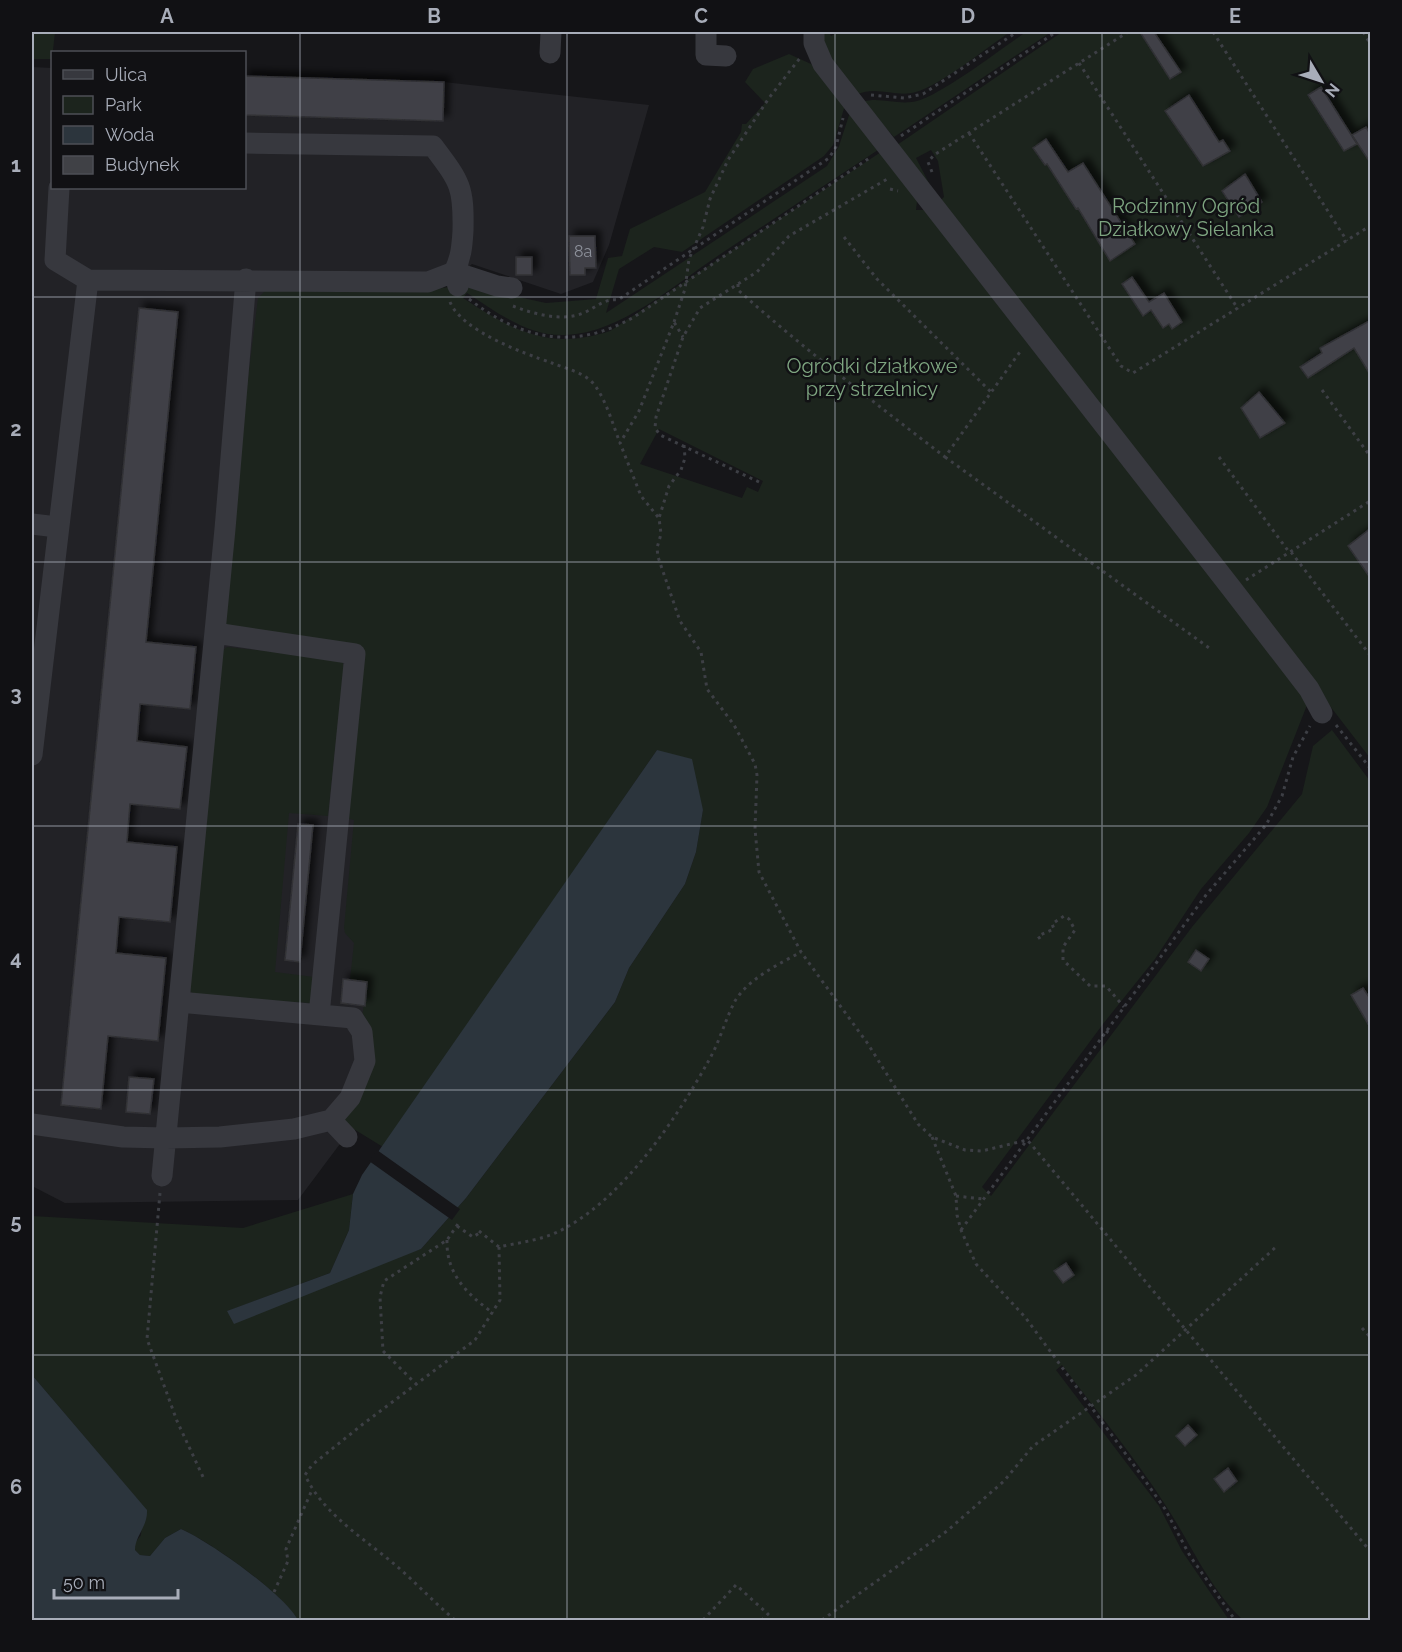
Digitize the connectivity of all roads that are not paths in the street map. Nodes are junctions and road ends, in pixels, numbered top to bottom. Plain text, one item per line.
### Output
1 (551, 32) edge
2 (706, 32) edge
3 (814, 37) edge
4 (550, 53) dead end
5 (726, 56) dead end
6 (246, 143) edge
7 (59, 189) edge
8 (246, 279) junction
9 (88, 280) junction
10 (456, 287) junction
11 (511, 297) road end
12 (32, 524) edge
13 (57, 526) junction
14 (215, 633) junction
15 (1322, 713) road end
16 (32, 755) edge
17 (179, 1002) junction
18 (319, 1015) junction
19 (331, 1120) junction
20 (32, 1124) edge
21 (347, 1137) dead end
22 (166, 1138) junction
23 (162, 1176) road end

1 - 4 lane
2 - 5 lane
3 - 15 lane
6 - 10 lane
7 - 9 lane
8 - 9 lane
8 - 10 lane
8 - 14 lane
9 - 13 lane
10 - 11 lane
12 - 13 lane
13 - 16 lane
14 - 17 lane
14 - 18 lane
17 - 18 lane
17 - 22 lane
18 - 19 lane
19 - 21 lane
19 - 22 lane
20 - 22 lane
22 - 23 lane

